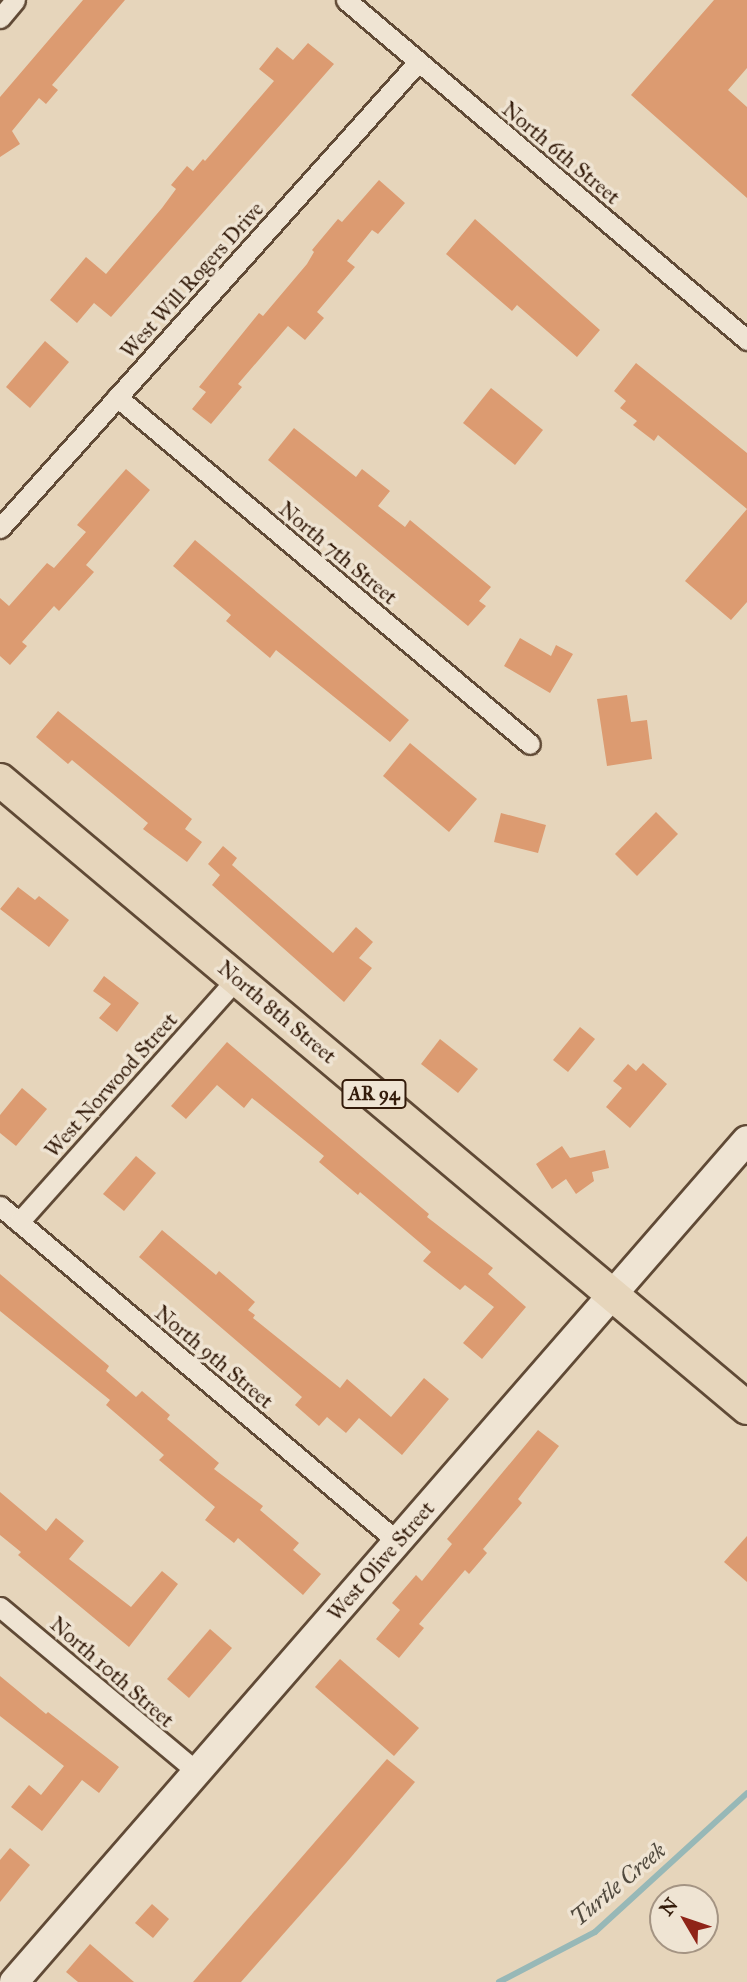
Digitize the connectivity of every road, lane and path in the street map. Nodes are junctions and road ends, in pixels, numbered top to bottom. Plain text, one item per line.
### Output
1 (15, 0) edge
2 (346, 0) edge
3 (0, 18) edge
4 (418, 62) junction
5 (747, 340) edge
6 (117, 397) junction
7 (0, 528) edge
8 (530, 744) dead end
9 (0, 780) edge
10 (237, 978) junction
11 (747, 1140) edge
12 (0, 1206) edge
13 (19, 1222) junction
14 (611, 1294) junction
15 (747, 1408) edge
16 (398, 1542) junction
17 (0, 1607) edge
18 (195, 1771) junction
19 (14, 1982) edge

1 - 3 street
2 - 4 street, North 6th Street
4 - 5 street, North 6th Street
4 - 6 street, West Will Rogers Drive
6 - 7 street, West Will Rogers Drive
6 - 8 street, North 7th Street
9 - 10 main road, North 8th Street / AR 94
10 - 13 street, West Norwood Street
10 - 14 main road, North 8th Street / AR 94
11 - 14 main road, West Olive Street
12 - 13 street, North 9th Street
13 - 16 street, North 9th Street
14 - 15 main road, North 8th Street / AR 94
14 - 16 main road, West Olive Street
16 - 18 main road, West Olive Street
17 - 18 street, North 10th Street
18 - 19 main road, West Olive Street

